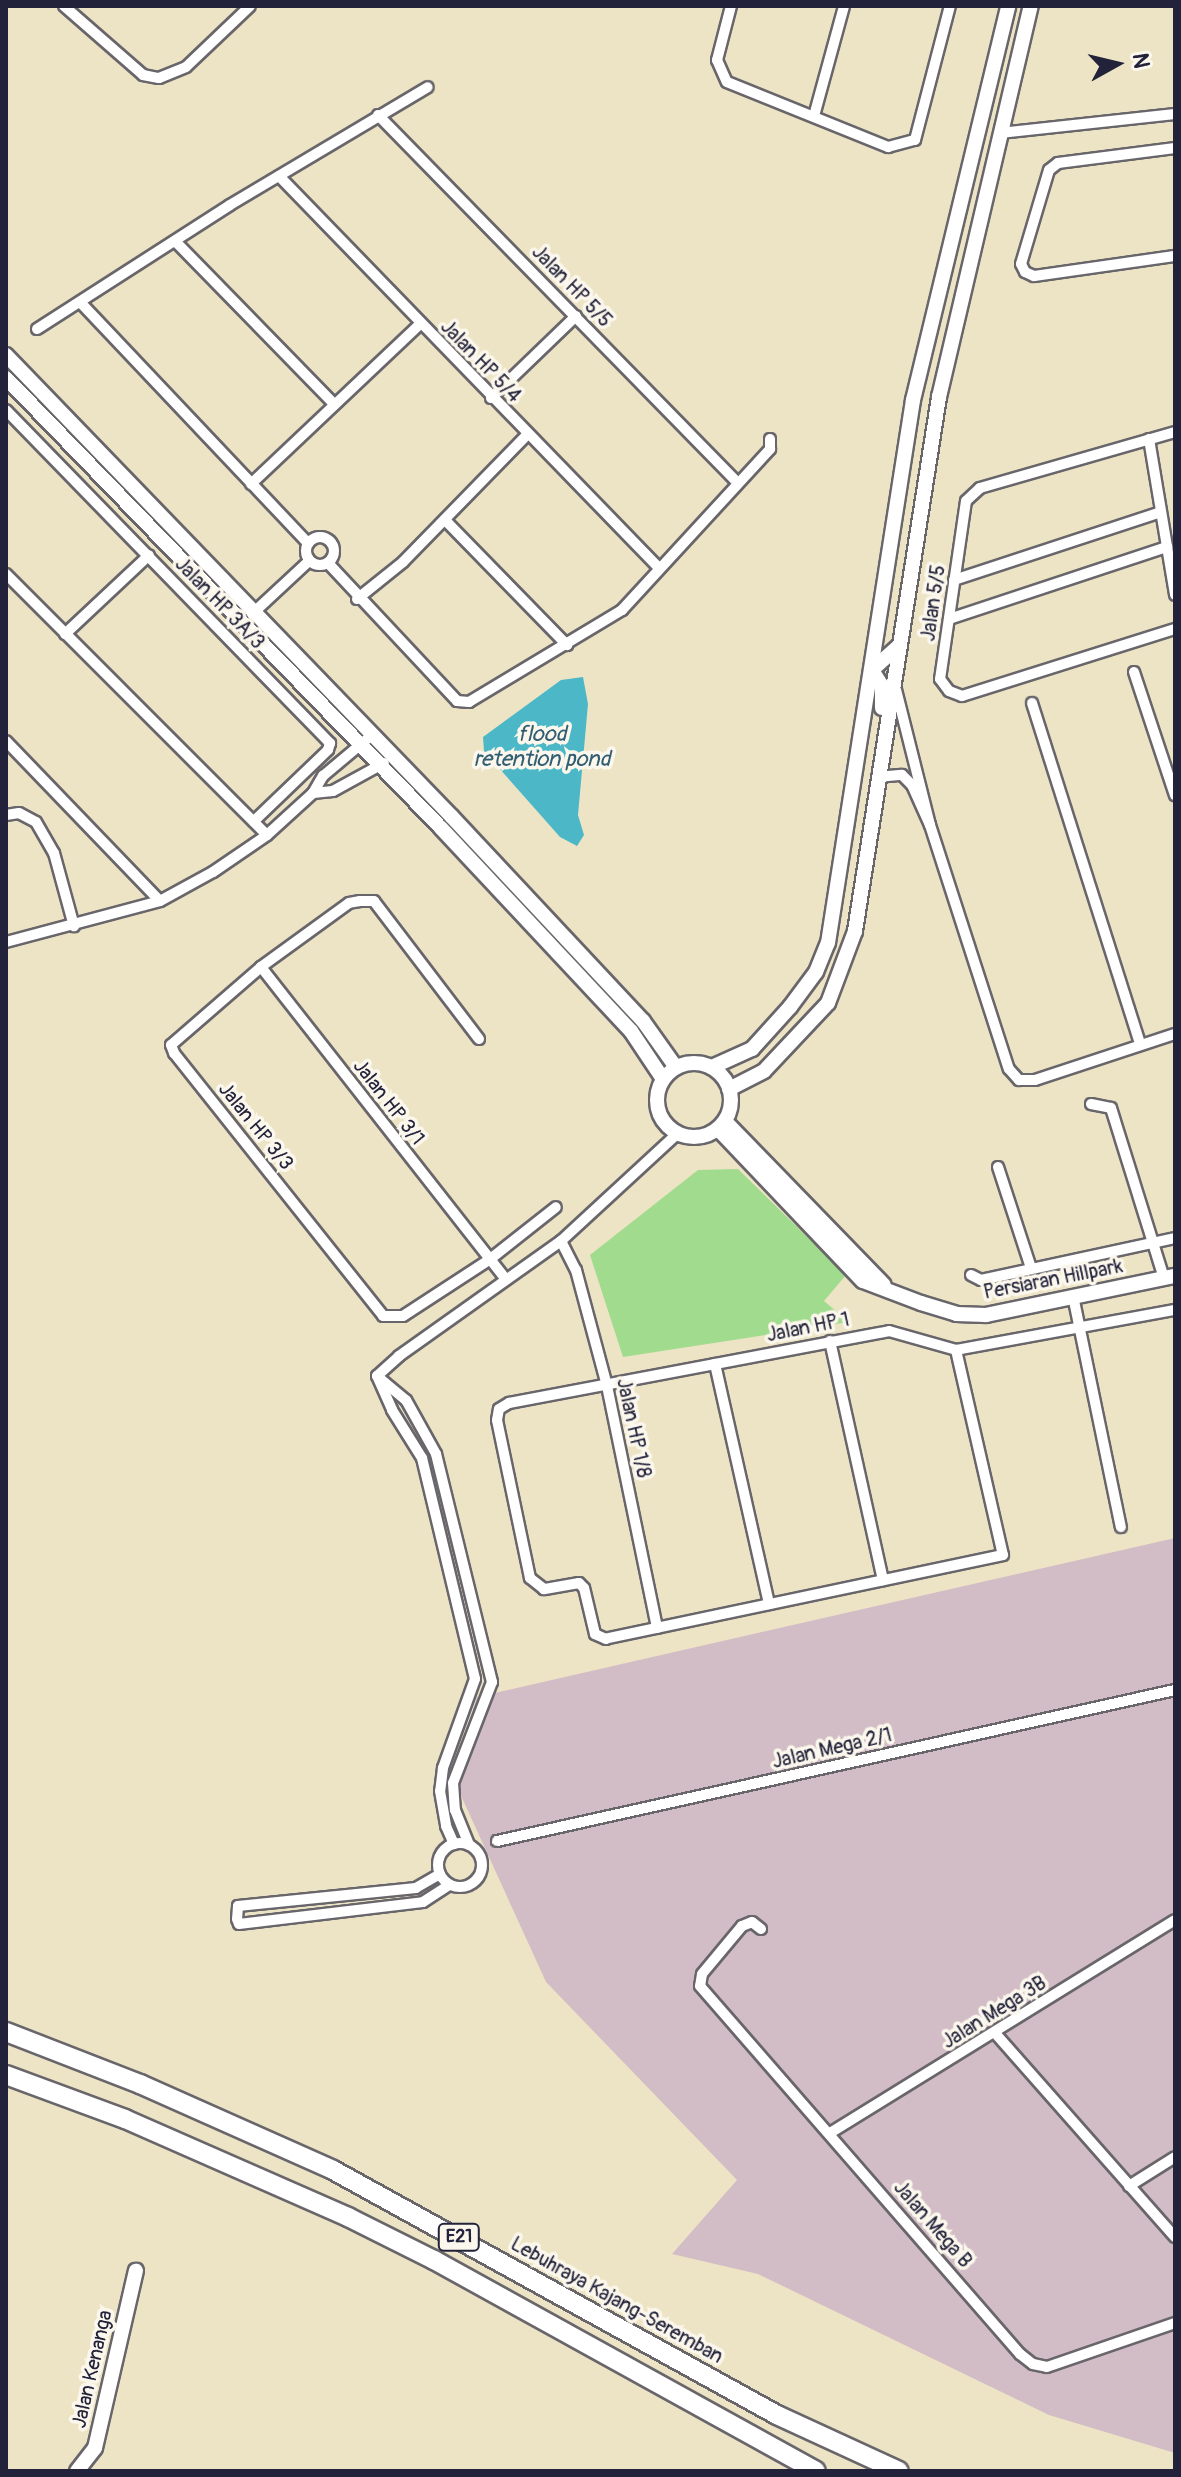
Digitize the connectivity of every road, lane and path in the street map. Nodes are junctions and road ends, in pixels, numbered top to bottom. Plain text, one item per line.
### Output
1 (64, 6) edge
2 (249, 6) edge
3 (731, 6) edge
4 (844, 6) edge
5 (950, 6) edge
6 (1008, 6) edge
7 (1031, 6) edge
8 (428, 87) dead end
9 (1175, 114) edge
10 (378, 115) junction
11 (814, 116) junction
12 (1000, 133) junction
13 (1175, 148) edge
14 (279, 176) junction
15 (175, 241) junction
16 (1175, 256) edge
17 (80, 302) junction
18 (576, 316) junction
19 (420, 324) junction
20 (37, 329) dead end
21 (6, 355) edge
22 (6, 378) edge
23 (939, 397) junction
24 (491, 398) junction
25 (913, 400) junction
26 (333, 403) junction
27 (6, 410) edge
28 (1175, 432) edge
29 (527, 435) junction
30 (770, 439) dead end
31 (1149, 439) junction
32 (738, 483) junction
33 (251, 484) junction
34 (1161, 512) junction
35 (445, 520) junction
36 (308, 543) junction
37 (1167, 547) junction
38 (149, 555) junction
39 (309, 561) junction
40 (328, 563) junction
41 (659, 568) junction
42 (6, 574) edge
43 (954, 580) junction
44 (1175, 595) edge
45 (357, 599) junction
46 (255, 611) junction
47 (949, 619) junction
48 (243, 622) junction
49 (1175, 629) edge
50 (65, 634) junction
51 (567, 645) junction
52 (899, 646) junction
53 (872, 670) junction
54 (1134, 672) dead end
55 (894, 676) junction
56 (1032, 703) dead end
57 (373, 734) junction
58 (6, 741) edge
59 (361, 745) junction
60 (881, 752) junction
61 (393, 755) junction
62 (381, 766) junction
63 (877, 777) junction
64 (313, 793) junction
65 (1175, 795) edge
66 (6, 815) edge
67 (254, 821) junction
68 (930, 825) junction
69 (267, 835) junction
70 (160, 901) junction
71 (74, 926) junction
72 (6, 942) edge
73 (261, 967) junction
74 (1175, 1034) edge
75 (479, 1039) dead end
76 (1140, 1044) junction
77 (675, 1066) junction
78 (712, 1067) junction
79 (663, 1079) junction
80 (729, 1089) junction
81 (1091, 1104) dead end
82 (722, 1125) junction
83 (677, 1134) junction
84 (998, 1167) dead end
85 (556, 1207) dead end
86 (1175, 1238) edge
87 (561, 1241) junction
88 (1152, 1243) junction
89 (489, 1260) junction
90 (1031, 1268) junction
91 (971, 1275) dead end
92 (1170, 1277) edge
93 (506, 1280) junction
94 (1073, 1296) junction
95 (1175, 1310) edge
96 (1080, 1329) junction
97 (830, 1341) junction
98 (956, 1350) junction
99 (715, 1364) junction
100 (377, 1376) junction
101 (607, 1386) junction
102 (1121, 1527) dead end
103 (464, 1562) junction
104 (452, 1579) junction
105 (883, 1580) junction
106 (769, 1604) junction
107 (657, 1628) junction
108 (1175, 1690) edge
109 (497, 1841) dead end
110 (454, 1844) junction
111 (469, 1845) junction
112 (440, 1874) junction
113 (449, 1885) junction
114 (1175, 1920) edge
115 (761, 1929) dead end
116 (6, 2032) edge
117 (995, 2033) junction
118 (6, 2075) edge
119 (830, 2133) junction
120 (1175, 2157) edge
121 (1129, 2186) junction
122 (1175, 2237) edge
123 (136, 2271) dead end
124 (1175, 2323) edge
125 (77, 2471) edge
126 (816, 2471) edge
127 (899, 2471) edge

1 - 2 street
3 - 11 street
4 - 11 street
5 - 11 street
6 - 25 street
7 - 12 street
8 - 10 street
9 - 12 street
10 - 14 street
10 - 18 street, Jalan HP 5/5
12 - 23 street
13 - 16 street
14 - 15 street
14 - 19 street, Jalan HP 5/4
15 - 17 street
15 - 26 street
17 - 20 street
17 - 33 street
18 - 24 street
18 - 32 street, Jalan HP 5/5
19 - 24 street, Jalan HP 5/4
19 - 26 street
21 - 46 street
22 - 48 street
23 - 25 street
23 - 52 street
24 - 29 street, Jalan HP 5/4
25 - 53 street
26 - 33 street
27 - 38 street, Jalan HP 3A/3
28 - 31 street, Jalan 5/5
29 - 35 street
29 - 41 street, Jalan HP 5/4
30 - 32 street
31 - 34 street
31 - 43 street, Jalan 5/5
32 - 41 street
33 - 36 street
34 - 37 street
34 - 43 street
35 - 45 street
35 - 51 street
36 - 39 street
36 - 40 street
37 - 44 street
37 - 47 street
38 - 50 street
38 - 67 street, Jalan HP 3A/3
39 - 40 street
39 - 46 street
40 - 45 street
41 - 51 street
42 - 50 street
43 - 47 street, Jalan 5/5
45 - 51 street
46 - 48 street
46 - 57 street
47 - 49 street, Jalan 5/5
48 - 59 street
50 - 67 street
52 - 53 street
52 - 55 street
53 - 60 street
53 - 78 street
54 - 65 street
55 - 60 street
55 - 68 street
56 - 76 street
57 - 59 street
57 - 61 street
58 - 70 street
59 - 62 street
59 - 64 street
60 - 63 street
61 - 62 street
61 - 77 street
62 - 64 street
62 - 79 street
63 - 68 street
63 - 80 street
64 - 69 street
66 - 71 street
67 - 69 street
68 - 76 street
69 - 70 street
70 - 71 street
71 - 72 street
73 - 75 street
73 - 89 street, Jalan HP 3/1
73 - 89 street, Jalan HP 3/3
74 - 76 street
77 - 78 street
77 - 79 street
78 - 80 street
79 - 83 street
80 - 82 street
81 - 88 street
82 - 83 street
82 - 94 street, Persiaran Hillpark
83 - 87 street
84 - 90 street
85 - 89 street
86 - 88 street
87 - 93 street
87 - 101 street, Jalan HP 1/8
88 - 90 street
88 - 92 street
89 - 93 street, Jalan HP 3/1
90 - 91 street
92 - 94 street, Persiaran Hillpark
93 - 100 street
94 - 96 street
95 - 96 street, Jalan HP 1
96 - 98 street, Jalan HP 1
96 - 102 street
97 - 98 street, Jalan HP 1
97 - 99 street, Jalan HP 1
97 - 105 street
98 - 105 street
99 - 101 street, Jalan HP 1
99 - 106 street
100 - 103 street
100 - 104 street
101 - 107 street, Jalan HP 1/8
101 - 107 street, Jalan HP 1
103 - 104 street
103 - 111 street
104 - 110 street
105 - 106 street
106 - 107 street
108 - 109 street, Jalan Mega 2/1
110 - 111 street
110 - 112 street
111 - 113 street
112 - 113 street
112 - 113 street
114 - 117 street, Jalan Mega 3B
115 - 119 street, Jalan Mega B
116 - 127 highway, Lebuhraya Kajang-Seremban / E21
117 - 119 street, Jalan Mega 3B
117 - 121 street
118 - 126 highway, E21
119 - 124 street, Jalan Mega B
120 - 121 street
121 - 122 street
123 - 125 street, Jalan Kenanga

